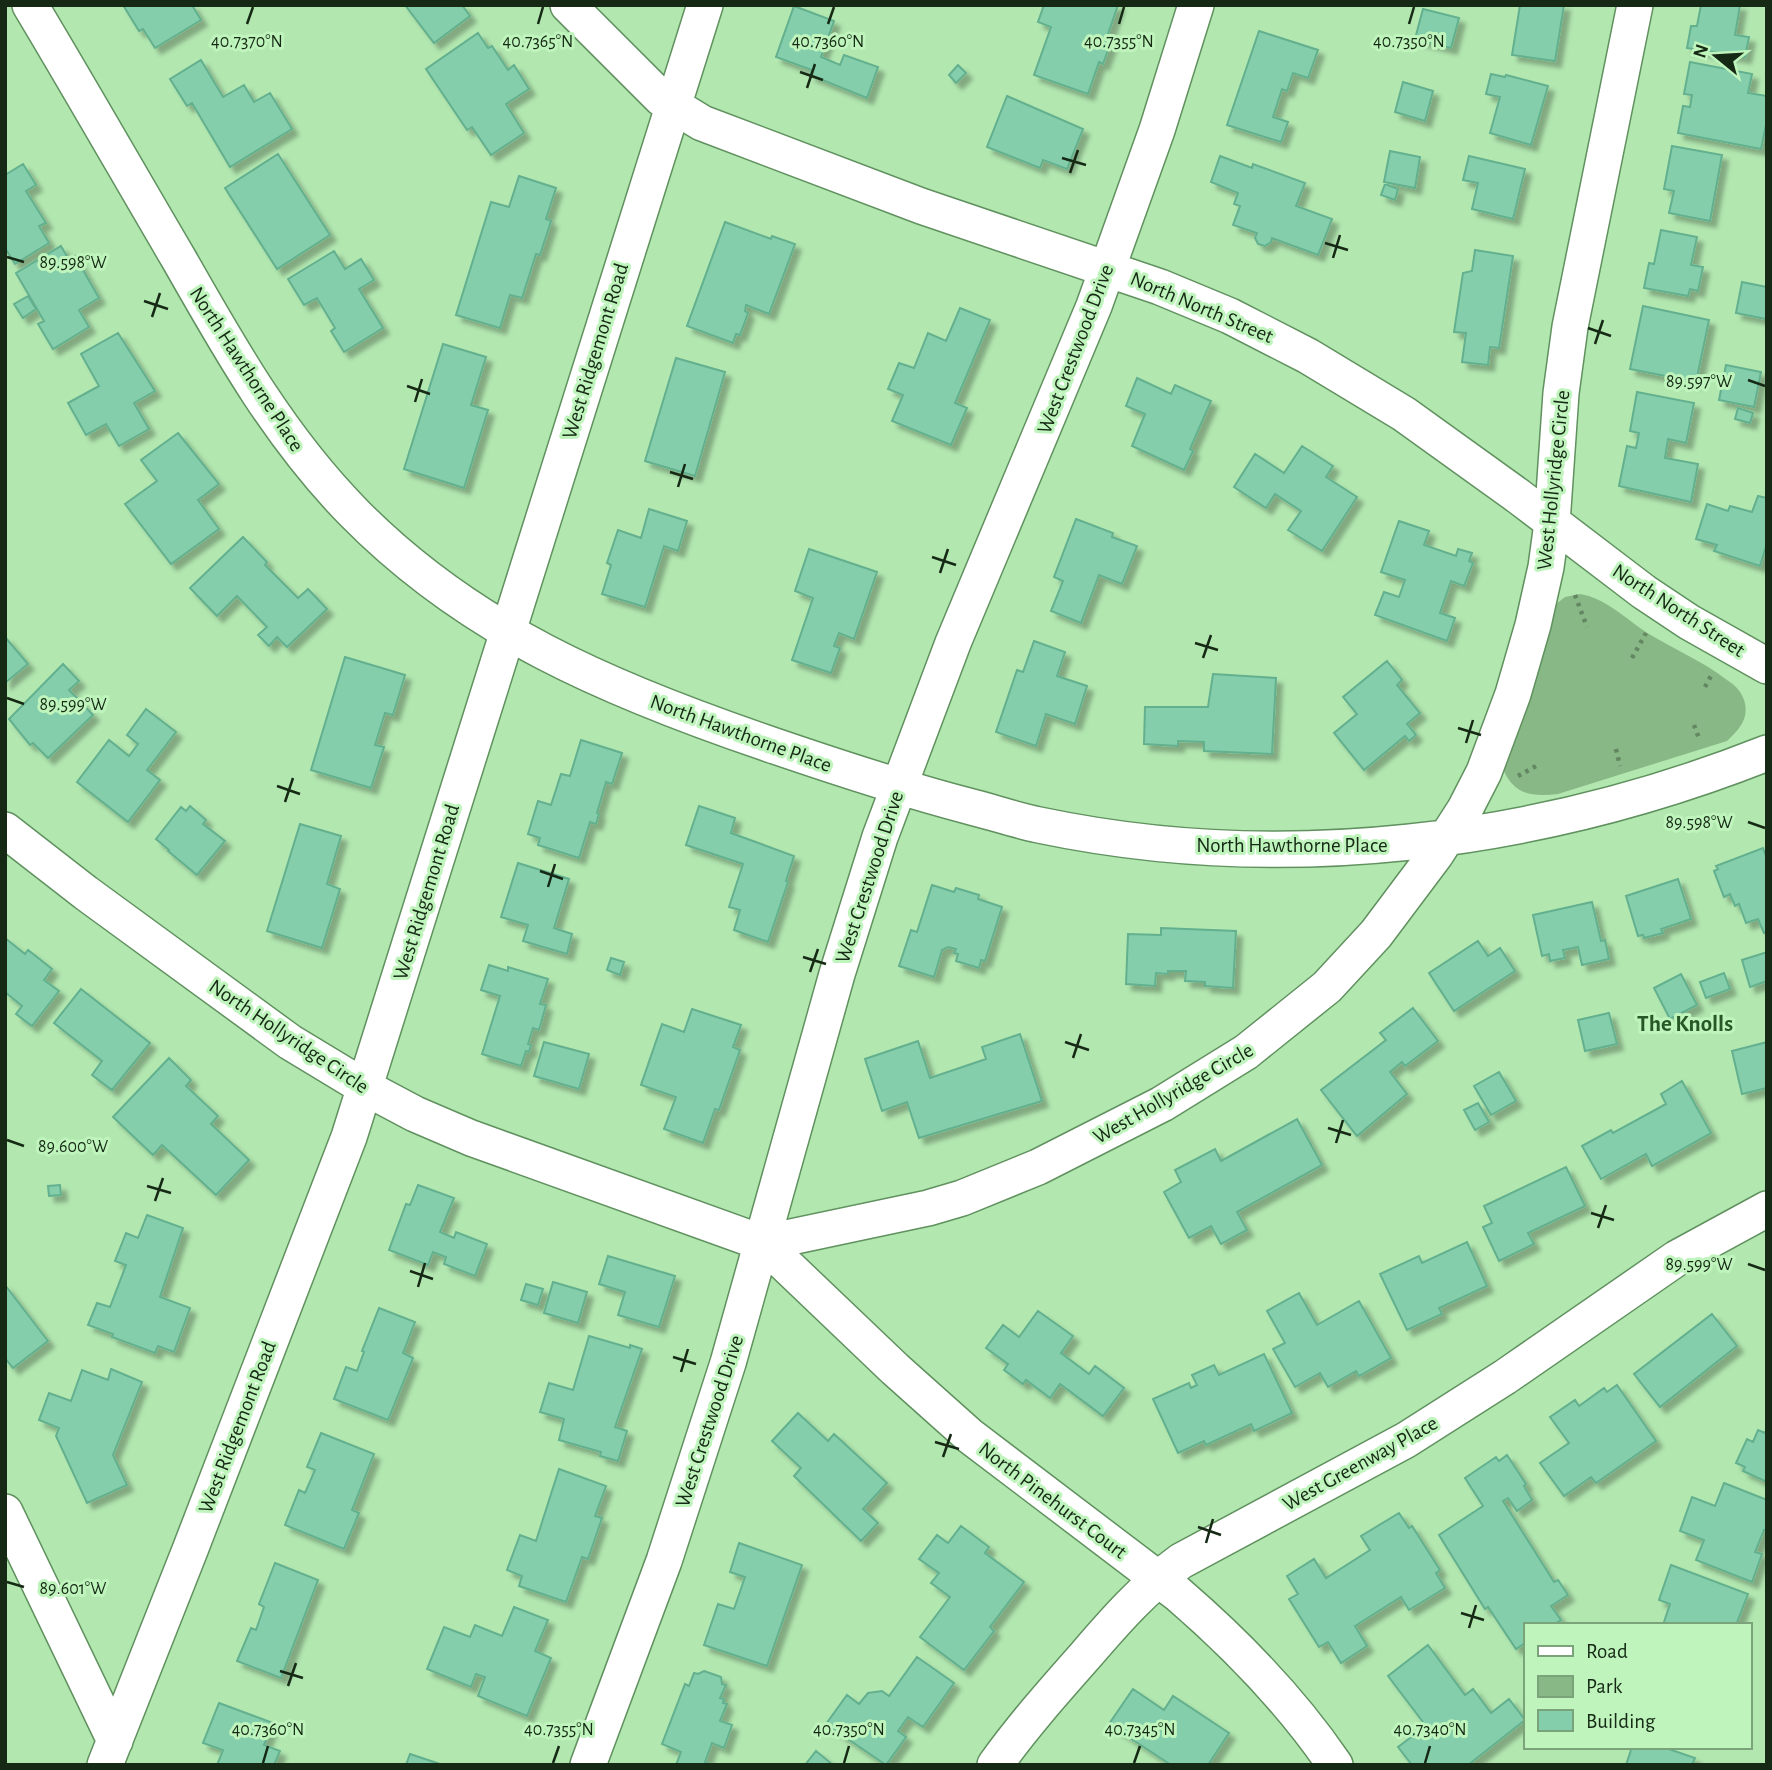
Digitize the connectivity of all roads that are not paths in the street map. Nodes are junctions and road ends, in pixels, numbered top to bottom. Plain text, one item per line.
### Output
1 (30, 5) edge
2 (568, 5) edge
3 (705, 5) edge
4 (1196, 5) edge
5 (1635, 5) edge
6 (672, 106) junction
7 (1108, 268) junction
8 (1552, 523) junction
9 (507, 633) junction
10 (1767, 666) edge
11 (1767, 753) edge
12 (898, 787) junction
13 (5, 830) edge
14 (1446, 838) junction
15 (366, 1088) junction
16 (1767, 1209) edge
17 (763, 1242) junction
18 (5, 1512) edge
19 (1157, 1579) junction
20 (110, 1753) edge
21 (588, 1765) edge
22 (995, 1765) edge
23 (1335, 1765) edge

1 - 9 street, North Hawthorne Place
2 - 6 street, North North Street
3 - 6 street, West Ridgemont Road
4 - 7 street, West Crestwood Drive
5 - 8 street, West Hollyridge Circle
6 - 7 street, North North Street
6 - 9 street, West Ridgemont Road
7 - 8 street, North North Street
7 - 12 street, West Crestwood Drive
8 - 10 street, North North Street
8 - 14 street, West Hollyridge Circle
9 - 12 street, North Hawthorne Place
9 - 15 street, West Ridgemont Road
11 - 14 street, North Hawthorne Place
12 - 14 street, North Hawthorne Place
12 - 17 street, West Crestwood Drive
13 - 15 street, North Hollyridge Circle
14 - 17 street, West Hollyridge Circle
15 - 17 street, North Hollyridge Circle
15 - 20 street, West Ridgemont Road
16 - 19 street, West Greenway Place
17 - 19 street, North Pinehurst Court
17 - 21 street, West Crestwood Drive
18 - 20 street
19 - 22 street, West Greenway Place
19 - 23 street, North Pinehurst Court

